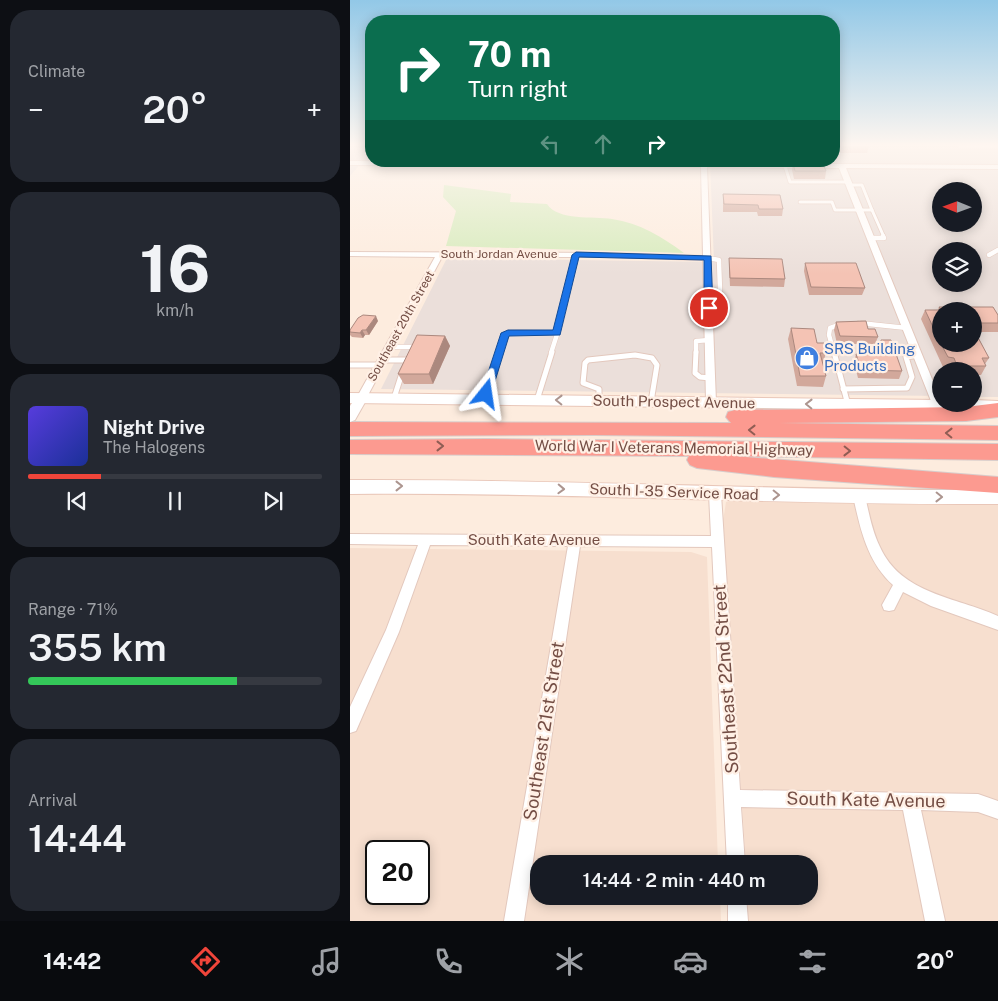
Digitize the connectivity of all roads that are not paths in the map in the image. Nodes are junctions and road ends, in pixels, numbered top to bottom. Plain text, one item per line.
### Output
1 (705, 188) edge
2 (851, 188) edge
3 (863, 188) edge
4 (800, 202) dead end
5 (860, 210) junction
6 (872, 210) junction
7 (867, 229) junction
8 (880, 229) junction
9 (871, 238) junction
10 (998, 250) edge
11 (350, 254) edge
12 (440, 254) junction
13 (576, 255) junction
14 (989, 255) dead end
15 (708, 258) junction
16 (708, 293) junction
17 (907, 328) junction
18 (557, 333) junction
19 (710, 340) junction
20 (390, 347) junction
21 (919, 355) junction
22 (407, 360) junction
23 (381, 362) junction
24 (350, 366) edge
25 (710, 378) junction
26 (843, 389) junction
27 (932, 390) edge
28 (394, 398) junction
29 (484, 399) junction
30 (537, 400) junction
31 (599, 401) junction
32 (652, 402) junction
33 (711, 402) junction
34 (848, 405) junction
35 (932, 406) edge
36 (982, 406) edge
37 (998, 406) edge
38 (998, 410) edge
39 (353, 411) edge
40 (595, 428) junction
41 (998, 433) edge
42 (350, 447) edge
43 (588, 448) junction
44 (998, 452) edge
45 (998, 485) edge
46 (350, 487) edge
47 (715, 494) junction
48 (859, 496) junction
49 (998, 497) edge
50 (350, 539) edge
51 (426, 540) junction
52 (574, 541) junction
53 (718, 542) junction
54 (901, 583) junction
55 (889, 605) dead end
56 (998, 624) edge
57 (350, 725) edge
58 (734, 798) junction
59 (910, 801) junction
60 (998, 810) edge
61 (736, 855) edge
62 (737, 905) edge
63 (514, 921) edge
64 (738, 921) edge
65 (935, 921) edge

1 - 15 street
2 - 5 street
3 - 6 lane
4 - 5 lane
5 - 6 lane
5 - 7 street
6 - 8 lane
7 - 8 lane
7 - 9 street
8 - 9 lane
9 - 17 street
10 - 14 lane
11 - 12 street, South Jordan Avenue
12 - 13 street, South Jordan Avenue
12 - 20 street, Southeast 20th Street
13 - 15 street, South Jordan Avenue
13 - 18 lane
15 - 16 street
15 - 16 lane
16 - 19 street
17 - 21 street
17 - 26 lane
18 - 29 lane
18 - 30 lane
19 - 25 street
19 - 25 lane
20 - 22 lane
20 - 23 street, Southeast 20th Street
21 - 26 lane
21 - 27 street
22 - 23 lane
22 - 28 lane
23 - 24 lane
23 - 39 street, Southeast 20th Street
25 - 33 street
26 - 34 lane
28 - 29 main road, South Prospect Avenue
28 - 39 main road, South Prospect Avenue
29 - 30 main road, South Prospect Avenue
31 -> 30 main road, South Prospect Avenue
31 - 32 main road, South Prospect Avenue
31 - 32 lane
32 - 33 main road, South Prospect Avenue
34 -> 33 main road, South Prospect Avenue
34 - 35 main road, South Prospect Avenue
36 - 37 main road, South Prospect Avenue
38 - 40 highway
39 - 40 highway, World War I Veterans Memorial Highway
41 -> 40 highway, World War I Veterans Memorial Highway
42 -> 43 highway, World War I Veterans Memorial Highway
43 -> 44 highway, World War I Veterans Memorial Highway
43 - 45 highway
46 -> 47 main road, South I-35 Service Road
47 -> 48 main road, South I-35 Service Road
47 - 53 street, Southeast 22nd Street
48 -> 49 main road, South I-35 Service Road
48 - 54 street
50 - 51 street, South Kate Avenue
51 - 52 street, South Kate Avenue
51 - 57 street
52 - 53 street, South Kate Avenue
52 - 63 street, Southeast 21st Street
53 - 58 street, Southeast 22nd Street
54 - 55 street
54 - 56 street
58 - 59 street, South Kate Avenue
58 - 61 street, Southeast 22nd Street
59 - 60 street, South Kate Avenue
59 - 65 street
62 - 64 street

